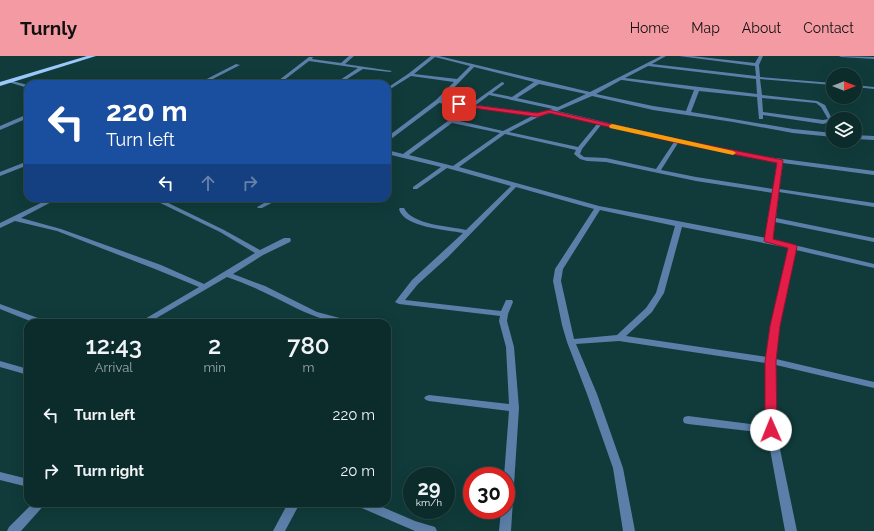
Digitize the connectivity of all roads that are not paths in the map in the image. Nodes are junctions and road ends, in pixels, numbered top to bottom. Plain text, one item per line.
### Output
1 (83, 56) edge
2 (93, 56) edge
3 (313, 56) edge
4 (352, 56) edge
5 (434, 56) edge
6 (664, 56) edge
7 (681, 56) edge
8 (762, 56) edge
9 (841, 56) edge
10 (874, 58) edge
11 (308, 60) junction
12 (238, 65) dead end
13 (341, 65) junction
14 (648, 65) junction
15 (758, 65) junction
16 (473, 66) junction
17 (52, 67) junction
18 (362, 67) junction
19 (384, 70) junction
20 (390, 71) dead end
21 (378, 74) dead end
22 (410, 75) junction
23 (622, 78) junction
24 (759, 78) junction
25 (207, 80) edge
26 (281, 80) edge
27 (342, 80) edge
28 (0, 81) edge
29 (10, 81) junction
30 (458, 82) junction
31 (538, 82) junction
32 (502, 83) dead end
33 (826, 83) edge
34 (0, 84) edge
35 (24, 86) edge
36 (391, 87) edge
37 (862, 87) edge
38 (874, 88) edge
39 (697, 89) junction
40 (489, 94) junction
41 (591, 94) junction
42 (760, 95) junction
43 (513, 99) junction
44 (438, 101) junction
45 (470, 106) junction
46 (559, 109) junction
47 (549, 112) junction
48 (688, 113) junction
49 (761, 113) junction
50 (538, 115) junction
51 (24, 118) edge
52 (452, 121) junction
53 (600, 123) junction
54 (761, 125) junction
55 (0, 128) edge
56 (505, 132) junction
57 (826, 134) edge
58 (391, 137) edge
59 (862, 137) edge
60 (874, 138) edge
61 (677, 141) junction
62 (579, 149) junction
63 (391, 153) edge
64 (404, 156) junction
65 (780, 162) junction
66 (24, 165) edge
67 (446, 166) junction
68 (454, 168) junction
69 (657, 171) junction
70 (874, 173) edge
71 (0, 174) edge
72 (515, 185) junction
73 (415, 188) dead end
74 (776, 190) junction
75 (48, 202) edge
76 (161, 202) edge
77 (270, 202) edge
78 (874, 205) edge
79 (260, 207) dead end
80 (598, 208) junction
81 (402, 209) dead end
82 (15, 219) junction
83 (772, 220) junction
84 (679, 224) junction
85 (0, 226) edge
86 (468, 232) junction
87 (287, 240) dead end
88 (874, 240) edge
89 (768, 241) junction
90 (793, 247) junction
91 (260, 253) junction
92 (874, 266) edge
93 (227, 274) junction
94 (205, 287) junction
95 (509, 302) dead end
96 (0, 306) edge
97 (504, 314) junction
98 (33, 319) edge
99 (149, 319) edge
100 (333, 319) edge
101 (619, 338) junction
102 (571, 342) junction
103 (770, 361) junction
104 (0, 364) edge
105 (24, 371) edge
106 (874, 385) edge
107 (429, 398) dead end
108 (514, 408) junction
109 (688, 420) dead end
110 (771, 430) junction
111 (0, 476) edge
112 (24, 482) edge
113 (36, 507) edge
114 (292, 507) edge
115 (370, 507) edge
116 (13, 531) edge
117 (279, 531) edge
118 (430, 531) edge
119 (505, 531) edge
120 (629, 531) edge
121 (790, 531) edge

1 - 17 main road
2 - 17 main road
3 - 11 street
4 - 13 street
5 - 16 street
5 - 22 street
6 - 14 street
7 - 15 street
8 - 15 street
9 - 10 street
11 - 13 street
11 - 26 street
12 - 25 street
13 - 18 street
14 - 23 street
14 - 24 street
15 - 24 street
16 - 30 street
16 - 31 street
17 - 28 main road
17 - 29 main road
18 - 19 street
18 - 27 street
19 - 20 street
19 - 21 street
22 - 30 street
22 - 36 street
23 - 39 street
23 - 41 street
24 - 33 street
24 - 42 street
29 - 34 main road
29 - 35 street
30 - 44 street
31 - 41 street
31 - 43 street
32 - 40 street
37 - 38 street
39 - 42 street
39 - 48 street
40 - 43 street
40 - 45 street
41 - 46 street
41 - 48 street
42 - 49 street
42 - 49 street
43 - 46 street
44 - 45 street
44 - 58 street
45 - 50 street
45 - 52 street
46 - 47 street
47 - 50 street
47 - 53 street
48 - 54 street
49 - 54 street
50 - 56 street
51 - 55 street
52 - 56 street
52 - 64 street
53 - 61 street
53 - 62 street
54 - 57 street
56 - 62 street
56 - 68 street
59 - 60 street
61 - 65 street
61 - 69 street
62 - 69 street
63 - 64 street
64 - 67 street
65 - 70 street
65 - 74 street
66 - 71 street
67 - 68 street
67 - 73 street
68 - 72 street
69 - 74 street
72 - 80 street
72 - 86 street
74 - 78 street
74 - 83 street
75 - 82 street
76 - 91 street
77 - 79 street
80 - 84 street
80 - 102 street
81 - 86 street
82 - 85 street
82 - 94 street
83 - 88 street
83 - 89 street
84 - 89 street
84 - 101 street
86 - 97 street
87 - 91 street
89 - 90 street
90 - 92 street
90 - 103 street
91 - 93 street
93 - 94 street
93 - 100 street
94 - 99 street
95 - 97 street
96 - 98 street
97 - 108 street
101 - 102 street
101 - 103 street
102 - 120 street
103 - 106 street
103 - 110 street
104 - 105 street
107 - 108 street
108 - 119 street
109 - 110 street
110 - 121 street
111 - 112 street
113 - 116 street
114 - 117 street
115 - 118 street

